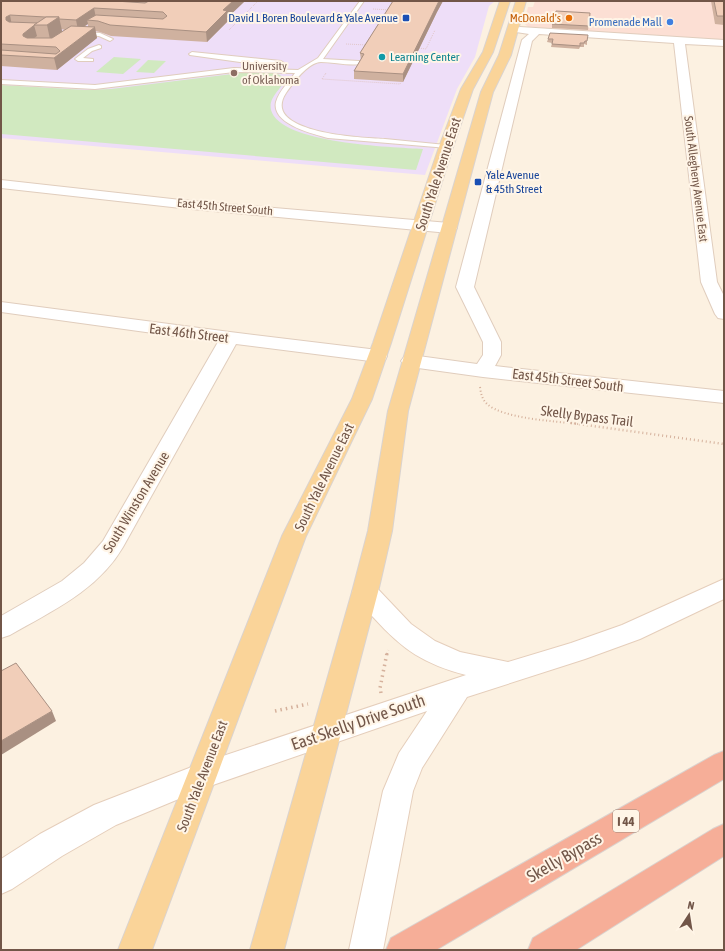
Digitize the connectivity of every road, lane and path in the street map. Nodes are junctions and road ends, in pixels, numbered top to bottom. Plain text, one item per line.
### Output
1 (255, 1) edge
2 (362, 1) edge
3 (505, 1) edge
4 (521, 1) edge
5 (370, 9) dead end
6 (396, 10) edge
7 (262, 18) dead end
8 (273, 18) dead end
9 (283, 19) dead end
10 (295, 20) dead end
11 (305, 20) dead end
12 (317, 21) dead end
13 (91, 26) edge
14 (496, 28) junction
15 (229, 30) dead end
16 (435, 30) dead end
17 (513, 30) junction
18 (534, 31) junction
19 (72, 33) edge
20 (80, 33) junction
21 (110, 38) edge
22 (679, 41) junction
23 (724, 43) edge
24 (346, 44) dead end
25 (367, 45) edge
26 (99, 48) dead end
27 (419, 48) edge
28 (192, 54) dead end
29 (91, 60) dead end
30 (318, 60) junction
31 (249, 61) junction
32 (286, 63) dead end
33 (359, 63) edge
34 (248, 69) junction
35 (299, 72) junction
36 (1, 82) edge
37 (446, 147) junction
38 (470, 149) junction
39 (1, 184) edge
40 (421, 225) junction
41 (449, 228) junction
42 (1, 307) edge
43 (724, 314) edge
44 (230, 338) junction
45 (378, 356) junction
46 (411, 361) junction
47 (483, 371) junction
48 (724, 397) edge
49 (724, 444) edge
50 (724, 588) edge
51 (365, 592) junction
52 (1, 628) edge
53 (388, 650) dead end
54 (509, 674) junction
55 (457, 689) junction
56 (382, 693) dead end
57 (315, 702) dead end
58 (275, 711) dead end
59 (326, 733) junction
60 (724, 764) edge
61 (202, 776) junction
62 (724, 839) edge
63 (1, 878) edge
64 (135, 950) edge
65 (267, 950) edge
66 (366, 950) edge
67 (403, 950) edge
68 (546, 950) edge

1 - 15 path
2 - 30 lane
3 - 14 main road, South Yale Avenue East
4 - 17 main road, South Yale Avenue East
5 - 6 path
7 - 8 path
9 - 10 path
11 - 12 path
13 - 20 lane
14 - 17 main road
14 - 37 main road, South Yale Avenue East
16 - 27 path
17 - 18 street
17 - 38 main road, South Yale Avenue East
18 - 22 street
18 - 47 street
19 - 20 lane
20 - 21 lane
22 - 23 street
22 - 43 street, South Allegheny Avenue East
24 - 25 path
26 - 29 lane
28 - 31 lane
30 - 33 lane
30 - 35 lane
31 - 32 lane
31 - 34 lane
34 - 35 lane
34 - 36 lane
35 - 37 lane
37 - 38 main road
37 - 40 main road, South Yale Avenue East
38 - 41 main road, South Yale Avenue East
39 - 40 street, East 45th Street South
40 - 41 street, East 45th Street South
40 - 45 main road, South Yale Avenue East
41 - 46 main road, South Yale Avenue East
42 - 44 street, East 46th Street
44 - 45 street, East 46th Street
44 - 52 street, South Winston Avenue
45 - 46 main road
45 - 61 main road, South Yale Avenue East
46 - 47 street, East 45th Street South
46 - 51 main road, South Yale Avenue East
47 - 48 street, East 45th Street South
47 - 49 path, Skelly Bypass Trail
50 - 54 street, East Skelly Drive South
51 - 54 street
51 - 59 main road, South Yale Avenue East
53 - 56 path
54 - 55 street, East Skelly Drive South
55 - 59 street, East Skelly Drive South
55 - 66 street
57 - 58 path
59 - 61 street, East Skelly Drive South
59 - 65 main road, South Yale Avenue East
60 - 67 highway, Skelly Bypass / I 44
61 - 63 street, East Skelly Drive South
61 - 64 main road, South Yale Avenue East
62 - 68 highway

